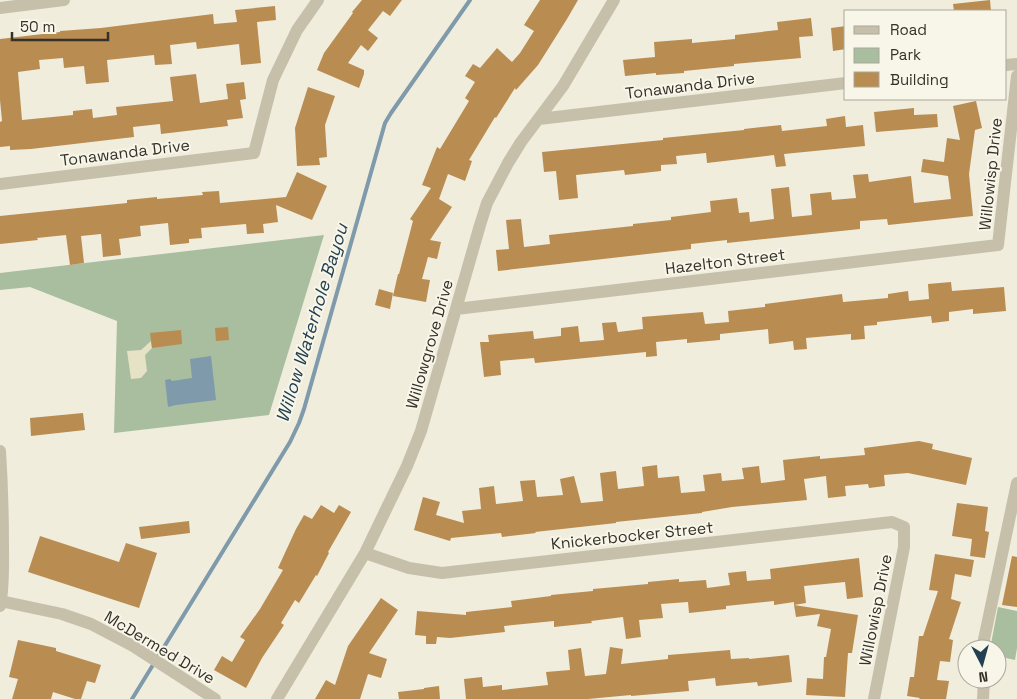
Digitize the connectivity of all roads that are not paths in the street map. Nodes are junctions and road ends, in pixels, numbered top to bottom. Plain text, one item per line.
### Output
1 (64, 0) edge
2 (318, 0) edge
3 (614, 0) edge
4 (0, 8) edge
5 (1017, 76) edge
6 (844, 83) edge
7 (539, 119) junction
8 (0, 184) edge
9 (998, 246) joint
10 (456, 309) junction
11 (0, 451) edge
12 (1017, 483) edge
13 (904, 527) joint
14 (365, 553) junction
15 (0, 603) edge
16 (984, 639) edge
17 (215, 699) edge
18 (277, 699) edge
19 (874, 699) edge

1 - 4 street
2 - 8 street, Tonawanda Drive
3 - 7 street, Willowgrove Drive
5 - 9 street, Willowisp Drive
6 - 7 street, Tonawanda Drive
7 - 10 street, Willowgrove Drive
9 - 10 street, Hazelton Street
10 - 14 street, Willowgrove Drive
11 - 15 street
12 - 16 street
13 - 14 street, Knickerbocker Street
13 - 19 street, Willowisp Drive
14 - 18 street, Willowgrove Drive
15 - 17 street, McDermed Drive

